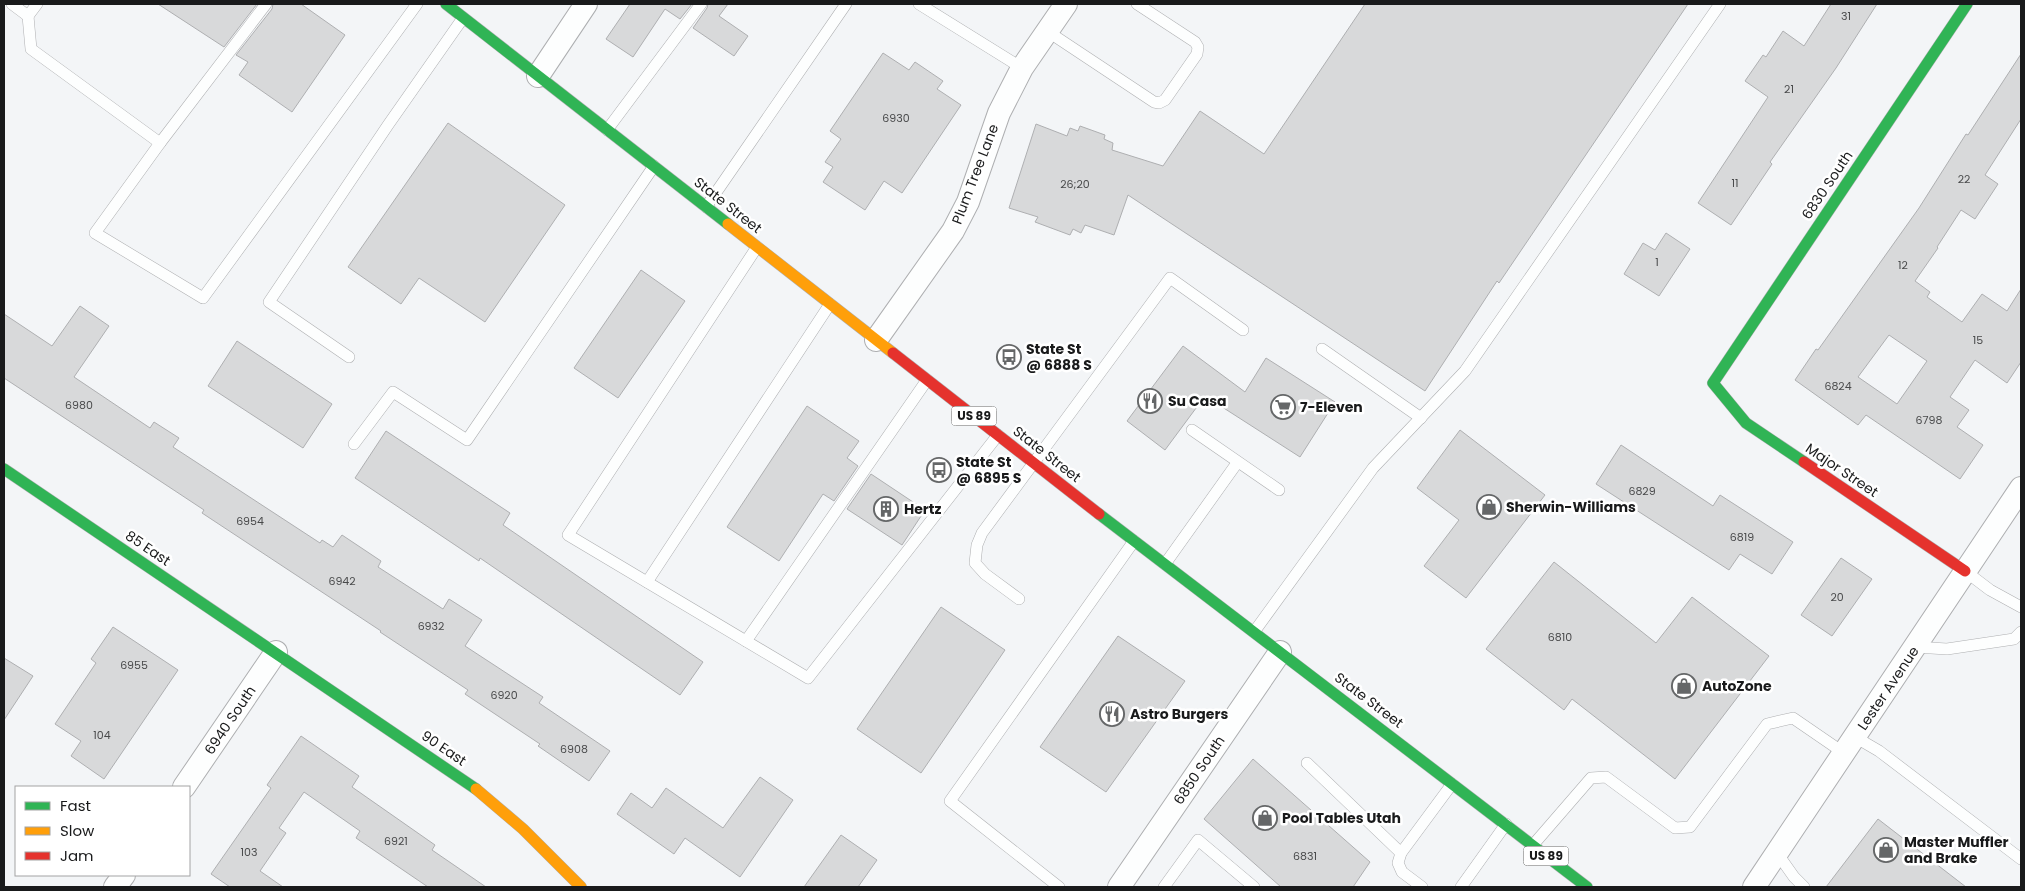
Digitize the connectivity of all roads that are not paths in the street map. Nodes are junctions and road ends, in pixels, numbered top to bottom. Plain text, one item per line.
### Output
1 (12, 4) edge
2 (37, 4) edge
3 (266, 4) edge
4 (417, 4) edge
5 (446, 4) edge
6 (586, 4) edge
7 (701, 4) edge
8 (846, 4) edge
9 (919, 4) edge
10 (1066, 4) edge
11 (1137, 4) edge
12 (1720, 4) edge
13 (1967, 4) edge
14 (28, 16) junction
15 (463, 18) junction
16 (1047, 31) junction
17 (1022, 68) junction
18 (538, 76) junction
19 (608, 130) junction
20 (160, 143) junction
21 (654, 166) junction
22 (706, 207) junction
23 (757, 247) junction
24 (830, 304) junction
25 (1243, 330) dead end
26 (876, 340) junction
27 (1322, 349) dead end
28 (349, 357) dead end
29 (927, 380) junction
30 (1712, 383) joint
31 (1421, 418) junction
32 (1192, 430) dead end
33 (998, 435) junction
34 (354, 444) dead end
35 (1033, 462) junction
36 (1237, 463) junction
37 (4, 470) edge
38 (2021, 488) edge
39 (1279, 490) dead end
40 (1134, 540) junction
41 (1165, 564) junction
42 (1965, 571) junction
43 (646, 582) junction
44 (1019, 599) dead end
45 (2021, 606) edge
46 (1254, 632) junction
47 (2021, 632) edge
48 (746, 641) junction
49 (1916, 647) junction
50 (276, 652) junction
51 (1280, 652) junction
52 (1850, 745) junction
53 (1307, 763) dead end
54 (1453, 783) junction
55 (185, 786) edge
56 (1506, 824) junction
57 (1533, 845) junction
58 (1777, 853) junction
59 (1401, 854) junction
60 (2021, 859) edge
61 (123, 876) edge
62 (115, 887) edge
63 (581, 887) edge
64 (1059, 887) edge
65 (1119, 887) edge
66 (1164, 887) edge
67 (1254, 887) edge
68 (1422, 887) edge
69 (1461, 887) edge
70 (1587, 887) edge
71 (1754, 887) edge
72 (1804, 887) edge

1 - 14 lane
2 - 14 lane
3 - 20 lane
4 - 20 lane
5 - 15 main road, State Street / US 89
6 - 18 street
7 - 19 lane
8 - 22 lane
9 - 17 lane
10 - 16 street, Plum Tree Lane
11 - 16 lane
12 - 31 lane
13 - 30 main road, 6830 South
14 - 20 lane
15 - 18 main road, State Street / US 89
15 - 28 lane
16 - 17 street, Plum Tree Lane
17 - 26 street, Plum Tree Lane
18 - 19 main road, State Street / US 89
19 - 21 main road, State Street / US 89
21 - 22 main road, State Street / US 89
21 - 34 lane
22 - 23 main road, State Street / US 89
23 - 24 main road, State Street / US 89
23 - 43 lane
24 - 26 main road, State Street / US 89
24 - 43 lane
25 - 35 lane
26 - 29 main road, State Street / US 89
27 - 31 lane
29 - 33 main road, State Street / US 89
29 - 48 lane
30 - 42 main road, Major Street
31 - 46 lane
32 - 36 lane
33 - 35 main road, State Street / US 89
33 - 48 lane
35 - 40 main road, State Street / US 89
35 - 44 lane
36 - 39 lane
36 - 41 lane
37 - 50 main road, 85 East
38 - 42 street, Lester Avenue
40 - 41 main road, State Street / US 89
40 - 64 lane
41 - 46 main road, State Street / US 89
42 - 45 lane
42 - 49 street, Lester Avenue
43 - 48 lane
46 - 51 main road, State Street / US 89
47 - 49 lane
49 - 52 street, Lester Avenue
50 - 55 street, 6940 South
50 - 63 main road, 90 East
51 - 54 main road, State Street / US 89
51 - 65 street, 6850 South
52 - 57 lane
52 - 58 street, Lester Avenue
52 - 60 lane
53 - 59 lane
54 - 56 main road, State Street / US 89
54 - 59 lane
56 - 57 main road, State Street / US 89
56 - 69 lane
57 - 70 main road, State Street / US 89
58 - 71 street, Lester Avenue
58 - 72 lane
59 - 68 lane
61 - 62 street
66 - 67 lane

